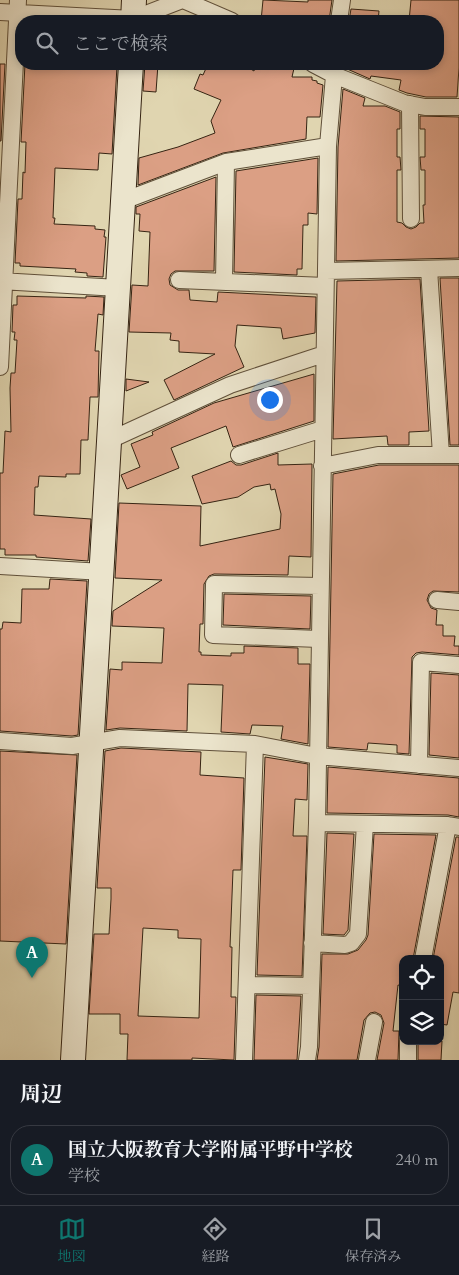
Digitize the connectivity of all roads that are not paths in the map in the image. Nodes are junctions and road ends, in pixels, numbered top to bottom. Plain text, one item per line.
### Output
1 (182, 0) edge
2 (342, 0) edge
3 (17, 6) edge
4 (0, 12) edge
5 (134, 13) edge
6 (218, 15) edge
7 (341, 15) edge
8 (15, 43) edge
9 (131, 70) edge
10 (334, 70) edge
11 (336, 70) edge
12 (410, 104) junction
13 (459, 107) edge
14 (328, 146) junction
15 (226, 162) junction
16 (123, 201) junction
17 (411, 219) dead end
18 (459, 268) edge
19 (429, 269) junction
20 (325, 278) junction
21 (179, 280) dead end
22 (2, 281) edge
23 (224, 281) junction
24 (118, 288) junction
25 (324, 354) junction
26 (0, 367) edge
27 (323, 429) junction
28 (110, 440) junction
29 (239, 455) dead end
30 (441, 455) junction
31 (459, 455) edge
32 (322, 466) junction
33 (0, 566) edge
34 (103, 572) junction
35 (320, 586) junction
36 (437, 600) dead end
37 (459, 602) edge
38 (319, 639) junction
39 (459, 665) edge
40 (0, 741) edge
41 (91, 742) junction
42 (255, 744) junction
43 (317, 756) junction
44 (419, 765) junction
45 (459, 768) edge
46 (317, 823) junction
47 (364, 824) junction
48 (453, 826) edge
49 (312, 943) junction
50 (424, 955) edge
51 (248, 985) junction
52 (311, 986) junction
53 (374, 1022) dead end
54 (408, 1045) edge
55 (73, 1060) edge
56 (244, 1060) edge
57 (307, 1060) edge
58 (367, 1060) edge
59 (408, 1060) edge

1 - 5 street
1 - 6 street
2 - 7 street
3 - 4 street
3 - 5 street
8 - 22 street
9 - 16 street
10 - 14 street
11 - 12 street
12 - 13 street
12 - 17 street
14 - 15 street
14 - 20 street
15 - 16 street
15 - 23 street
16 - 24 street
18 - 19 street
19 - 20 street
19 - 30 street
20 - 23 street
20 - 25 street
21 - 23 street
22 - 24 street
22 - 26 street
24 - 28 street
25 - 27 street
25 - 28 street
27 - 29 street
27 - 32 street
28 - 34 street
30 - 31 street
30 - 32 street
32 - 35 street
33 - 34 street
34 - 41 street
35 - 38 street
35 - 38 street
36 - 37 street
38 - 43 street
39 - 44 street
40 - 41 street
41 - 42 street
41 - 55 street
42 - 43 street
42 - 51 street
43 - 44 street
43 - 46 street
44 - 45 street
46 - 47 street
46 - 49 street
47 - 48 street
47 - 49 street
48 - 50 street
49 - 52 street
51 - 52 street
51 - 56 street
52 - 57 street
53 - 58 street
54 - 59 street

